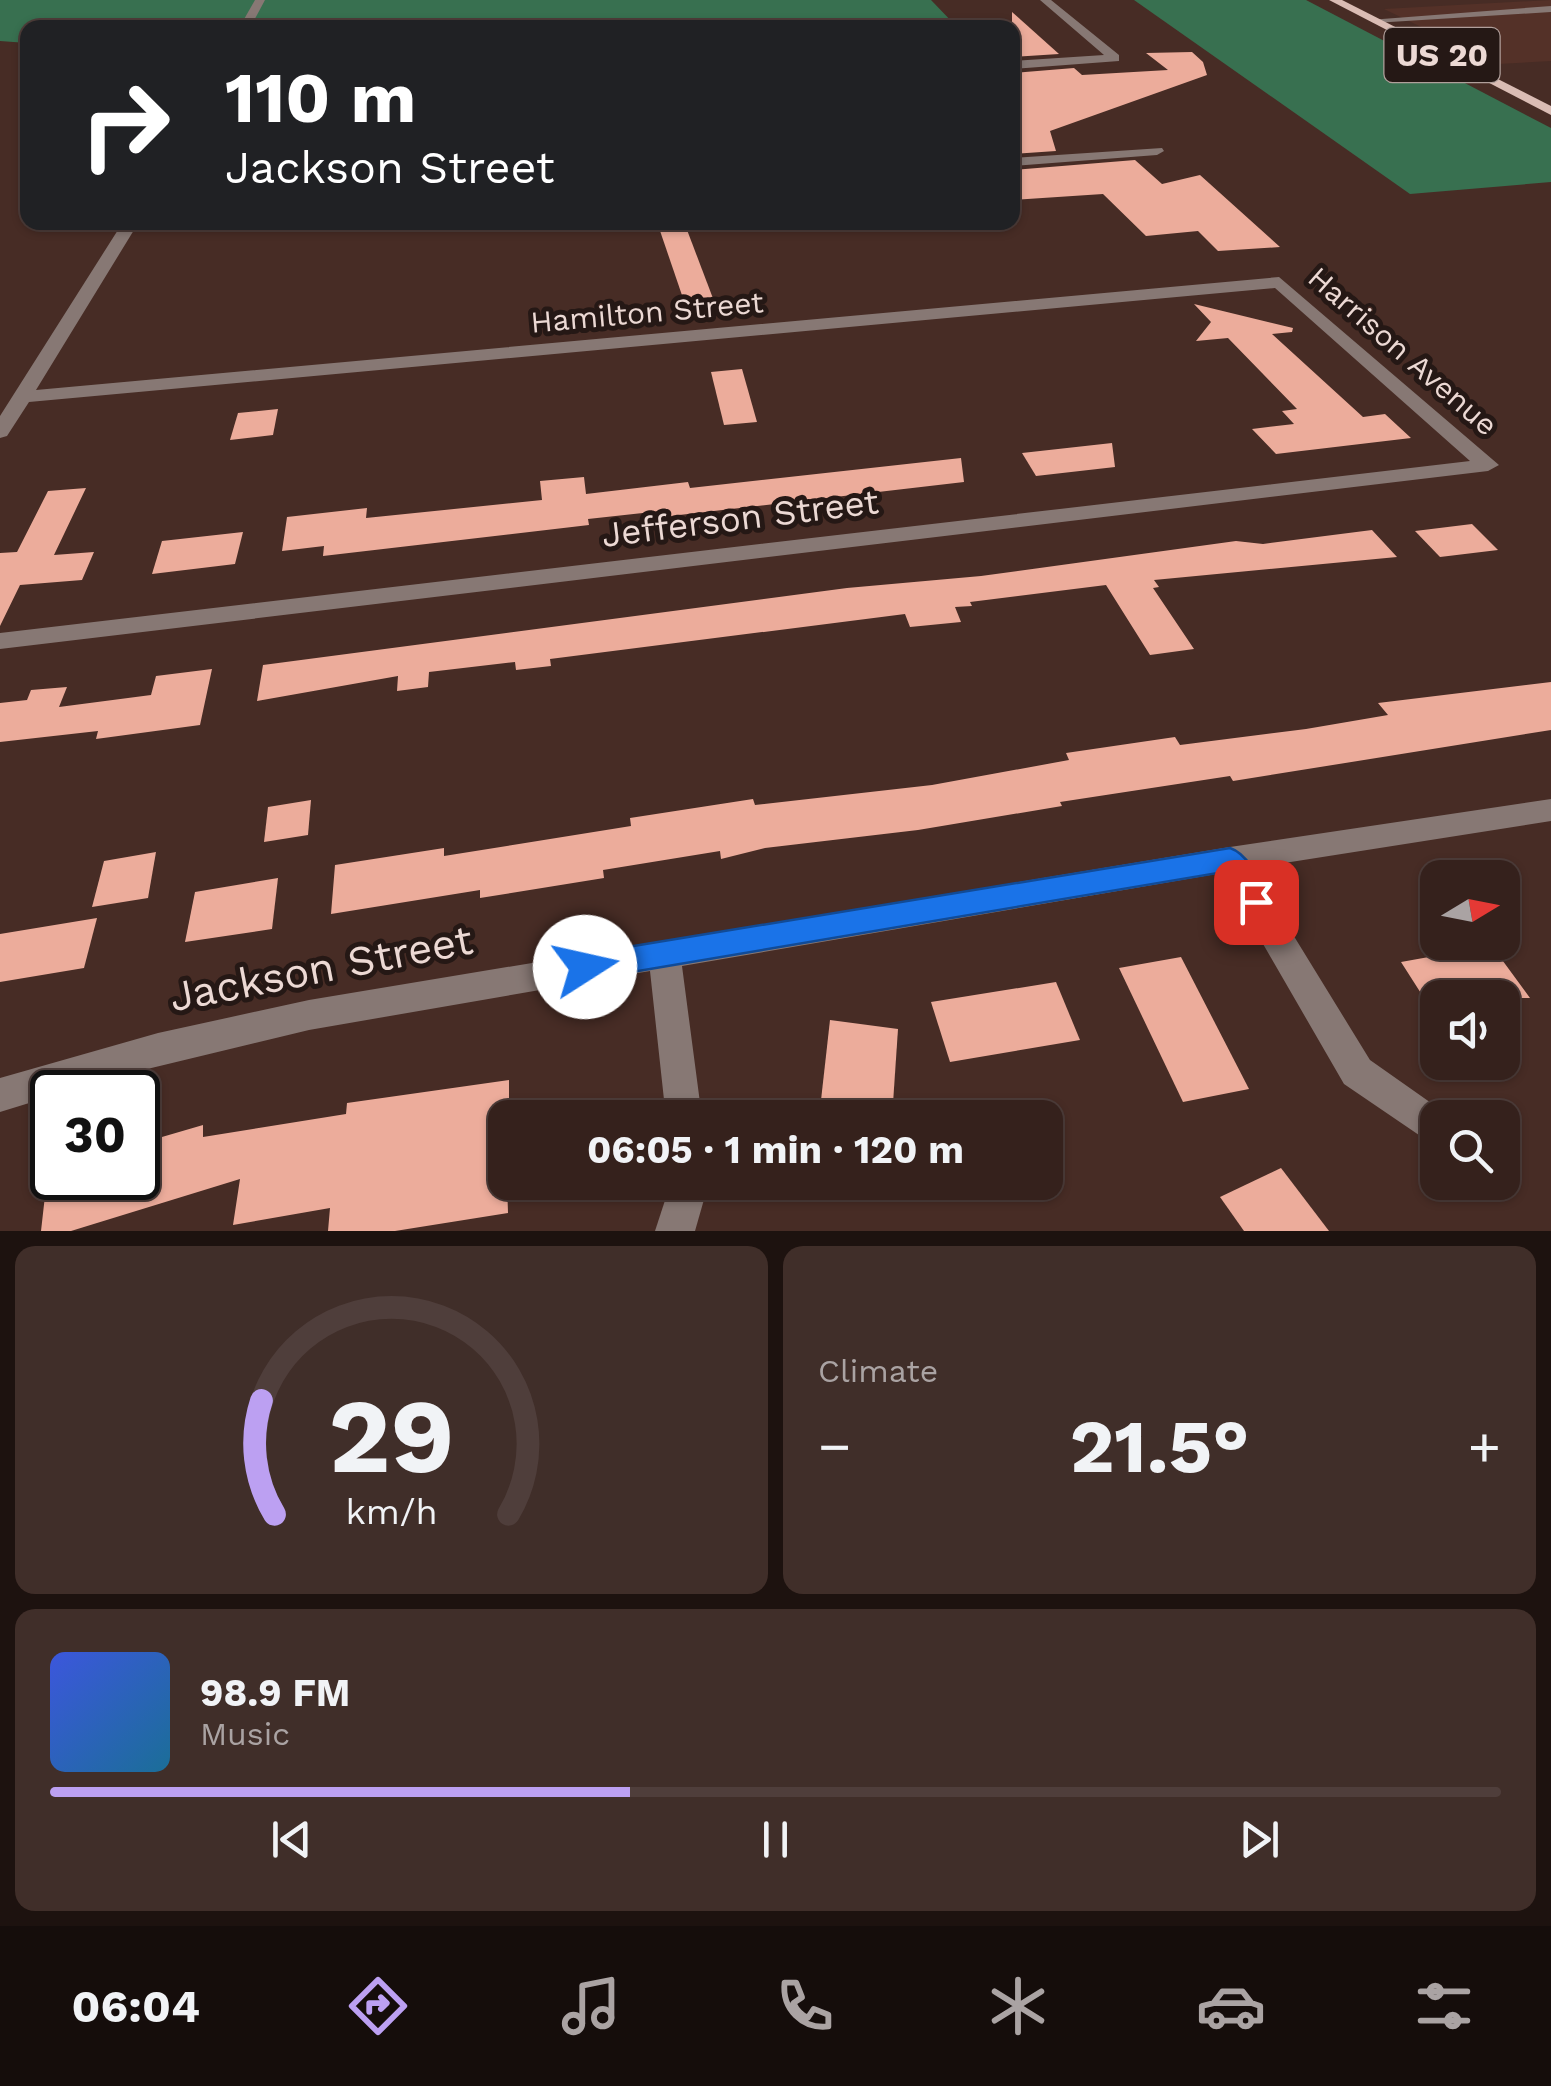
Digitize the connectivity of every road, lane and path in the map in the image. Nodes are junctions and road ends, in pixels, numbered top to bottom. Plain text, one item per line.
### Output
1 (1045, 0) edge
2 (1334, 0) edge
3 (1551, 8) edge
4 (1374, 20) junction
5 (1020, 64) edge
6 (1551, 110) edge
7 (1157, 151) dead end
8 (1020, 161) edge
9 (126, 230) edge
10 (1279, 282) joint
11 (21, 397) junction
12 (0, 432) edge
13 (1488, 465) joint
14 (0, 641) edge
15 (1551, 810) edge
16 (1230, 859) junction
17 (664, 953) junction
18 (0, 1095) edge
19 (682, 1100) edge
20 (1420, 1117) edge
21 (684, 1200) edge
22 (675, 1231) edge

1 - 5 street
2 - 4 main road, US 20
3 - 4 street
4 - 6 main road, US 20
7 - 8 street
9 - 11 street
10 - 11 street, Hamilton Street
10 - 13 street, Harrison Avenue
11 - 12 street
13 - 14 street, Jefferson Street
15 - 16 street, Jackson Street
16 - 17 street, Jackson Street
16 - 20 street
17 - 18 street, Jackson Street
17 - 19 street
21 - 22 street

